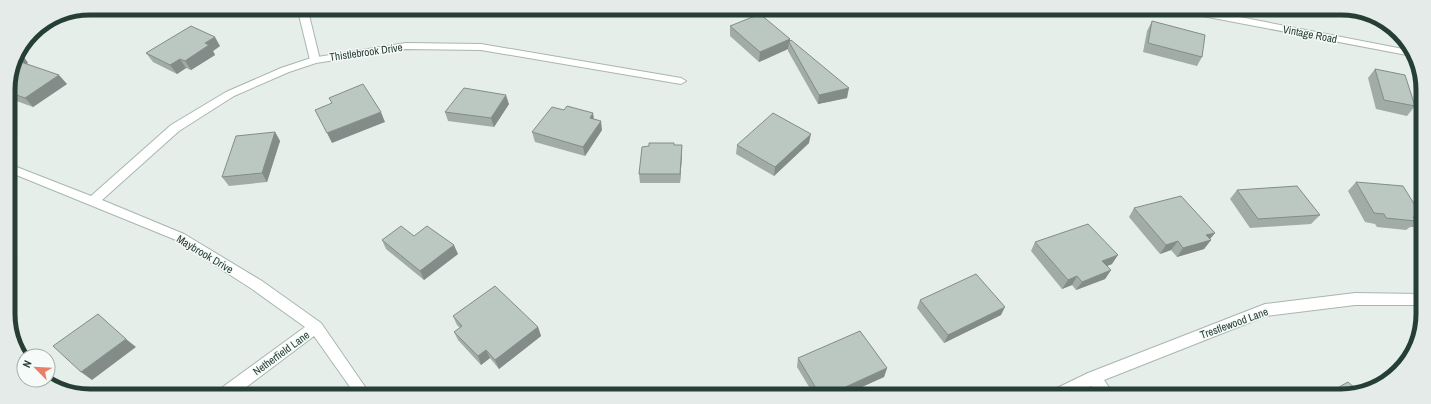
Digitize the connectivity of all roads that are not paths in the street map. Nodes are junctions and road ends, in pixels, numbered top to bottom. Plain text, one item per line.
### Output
1 (304, 15) dead end
2 (1213, 15) edge
3 (1405, 52) edge
4 (315, 60) junction
5 (681, 81) dead end
6 (15, 170) edge
7 (92, 202) junction
8 (1416, 300) edge
9 (316, 327) junction
10 (1093, 378) junction
11 (232, 389) edge
12 (359, 389) edge
13 (1070, 389) edge
14 (1102, 389) edge

1 - 4 street
2 - 3 street, Vintage Road
4 - 5 street, Thistlebrook Drive
4 - 7 street, Thistlebrook Drive
6 - 7 street, Maybrook Drive
7 - 9 street, Maybrook Drive
8 - 10 street, Trestlewood Lane
9 - 11 street, Netherfield Lane
9 - 12 street, Maybrook Drive
10 - 13 street, Trestlewood Lane
10 - 14 street

